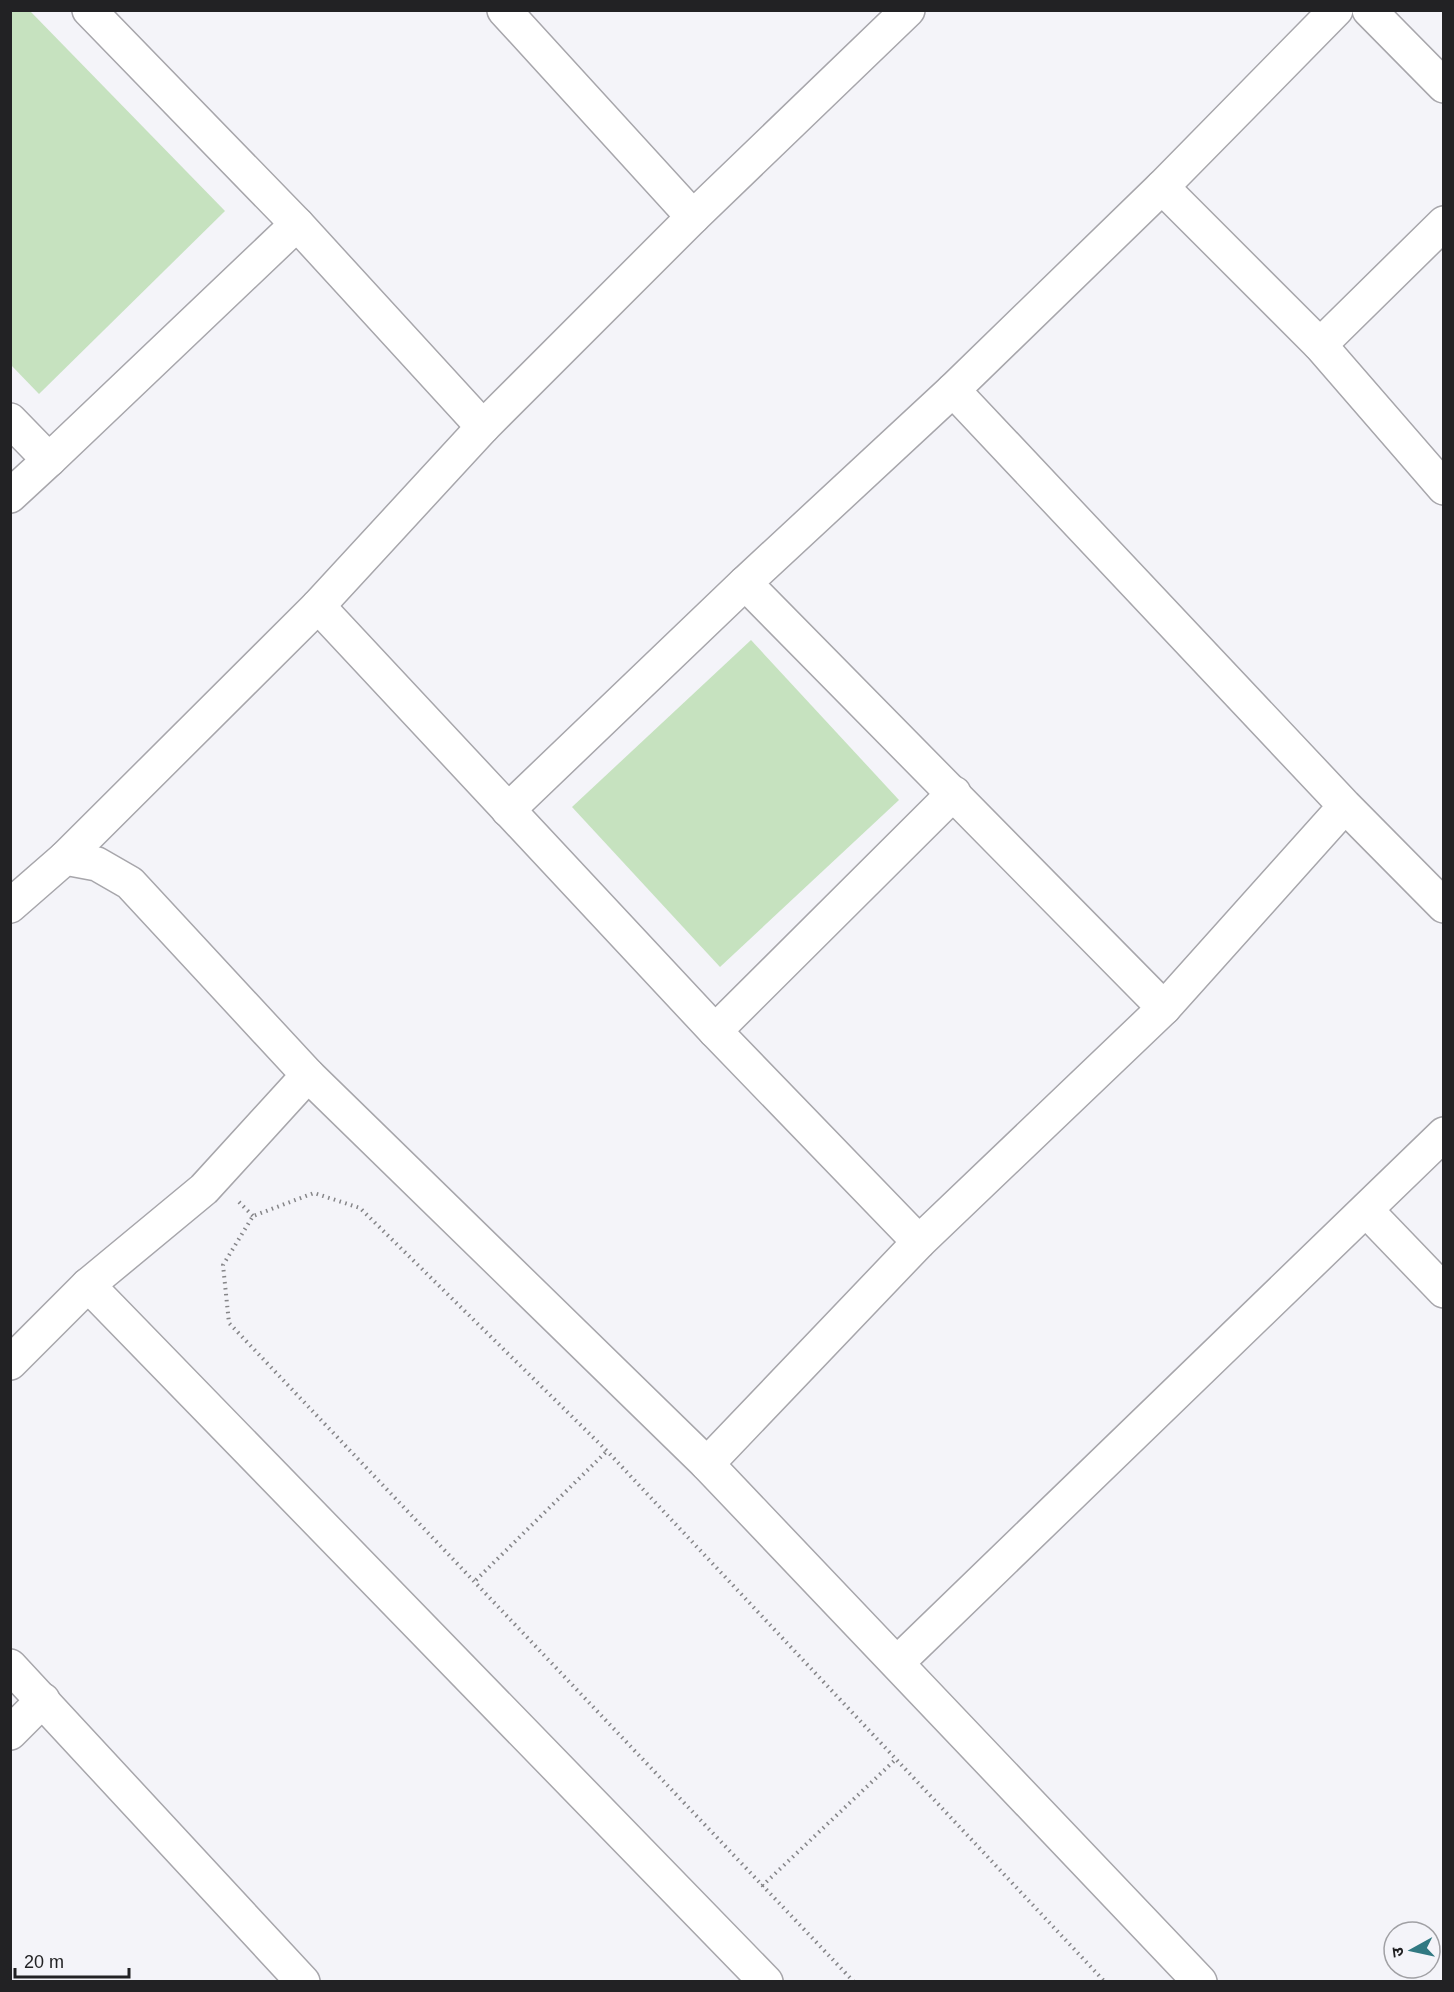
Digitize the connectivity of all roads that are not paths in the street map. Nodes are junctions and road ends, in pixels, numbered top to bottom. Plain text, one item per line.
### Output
1 (89, 10) edge
2 (504, 10) edge
3 (908, 10) edge
4 (1336, 10) edge
5 (1369, 10) edge
6 (1443, 86) edge
7 (1162, 187) junction
8 (693, 217) junction
9 (1443, 223) edge
10 (297, 224) junction
11 (1320, 345) junction
12 (953, 390) junction
13 (10, 420) edge
14 (483, 427) junction
15 (49, 460) junction
16 (1443, 488) edge
17 (10, 496) edge
18 (745, 583) junction
19 (318, 606) junction
20 (954, 793) junction
21 (1345, 806) junction
22 (508, 810) junction
23 (65, 858) junction
24 (10, 906) edge
25 (1443, 906) edge
26 (1164, 1008) junction
27 (714, 1031) junction
28 (308, 1075) junction
29 (1443, 1134) edge
30 (1367, 1211) junction
31 (920, 1242) junction
32 (88, 1285) junction
33 (1443, 1291) edge
34 (10, 1363) edge
35 (707, 1464) junction
36 (898, 1662) junction
37 (10, 1666) edge
38 (43, 1700) junction
39 (10, 1733) edge
40 (303, 1982) edge
41 (766, 1982) edge
42 (1200, 1982) edge

1 - 10 street
2 - 8 street
3 - 8 street
4 - 7 street
5 - 6 street
7 - 11 street
7 - 12 street
8 - 14 street
9 - 11 street
10 - 14 street
10 - 15 street
11 - 16 street
12 - 18 street
12 - 21 street
13 - 15 street
14 - 19 street
15 - 17 street
18 - 20 street
18 - 22 street
19 - 22 street
19 - 23 street
20 - 26 street
20 - 27 street
21 - 25 street
21 - 26 street
22 - 27 street
23 - 24 street
23 - 28 street
26 - 31 street
27 - 31 street
28 - 32 street
28 - 35 street
29 - 30 street
30 - 33 street
30 - 36 street
31 - 35 street
32 - 34 street
32 - 41 street
35 - 36 street
36 - 42 street
37 - 38 street
38 - 39 street
38 - 40 street

